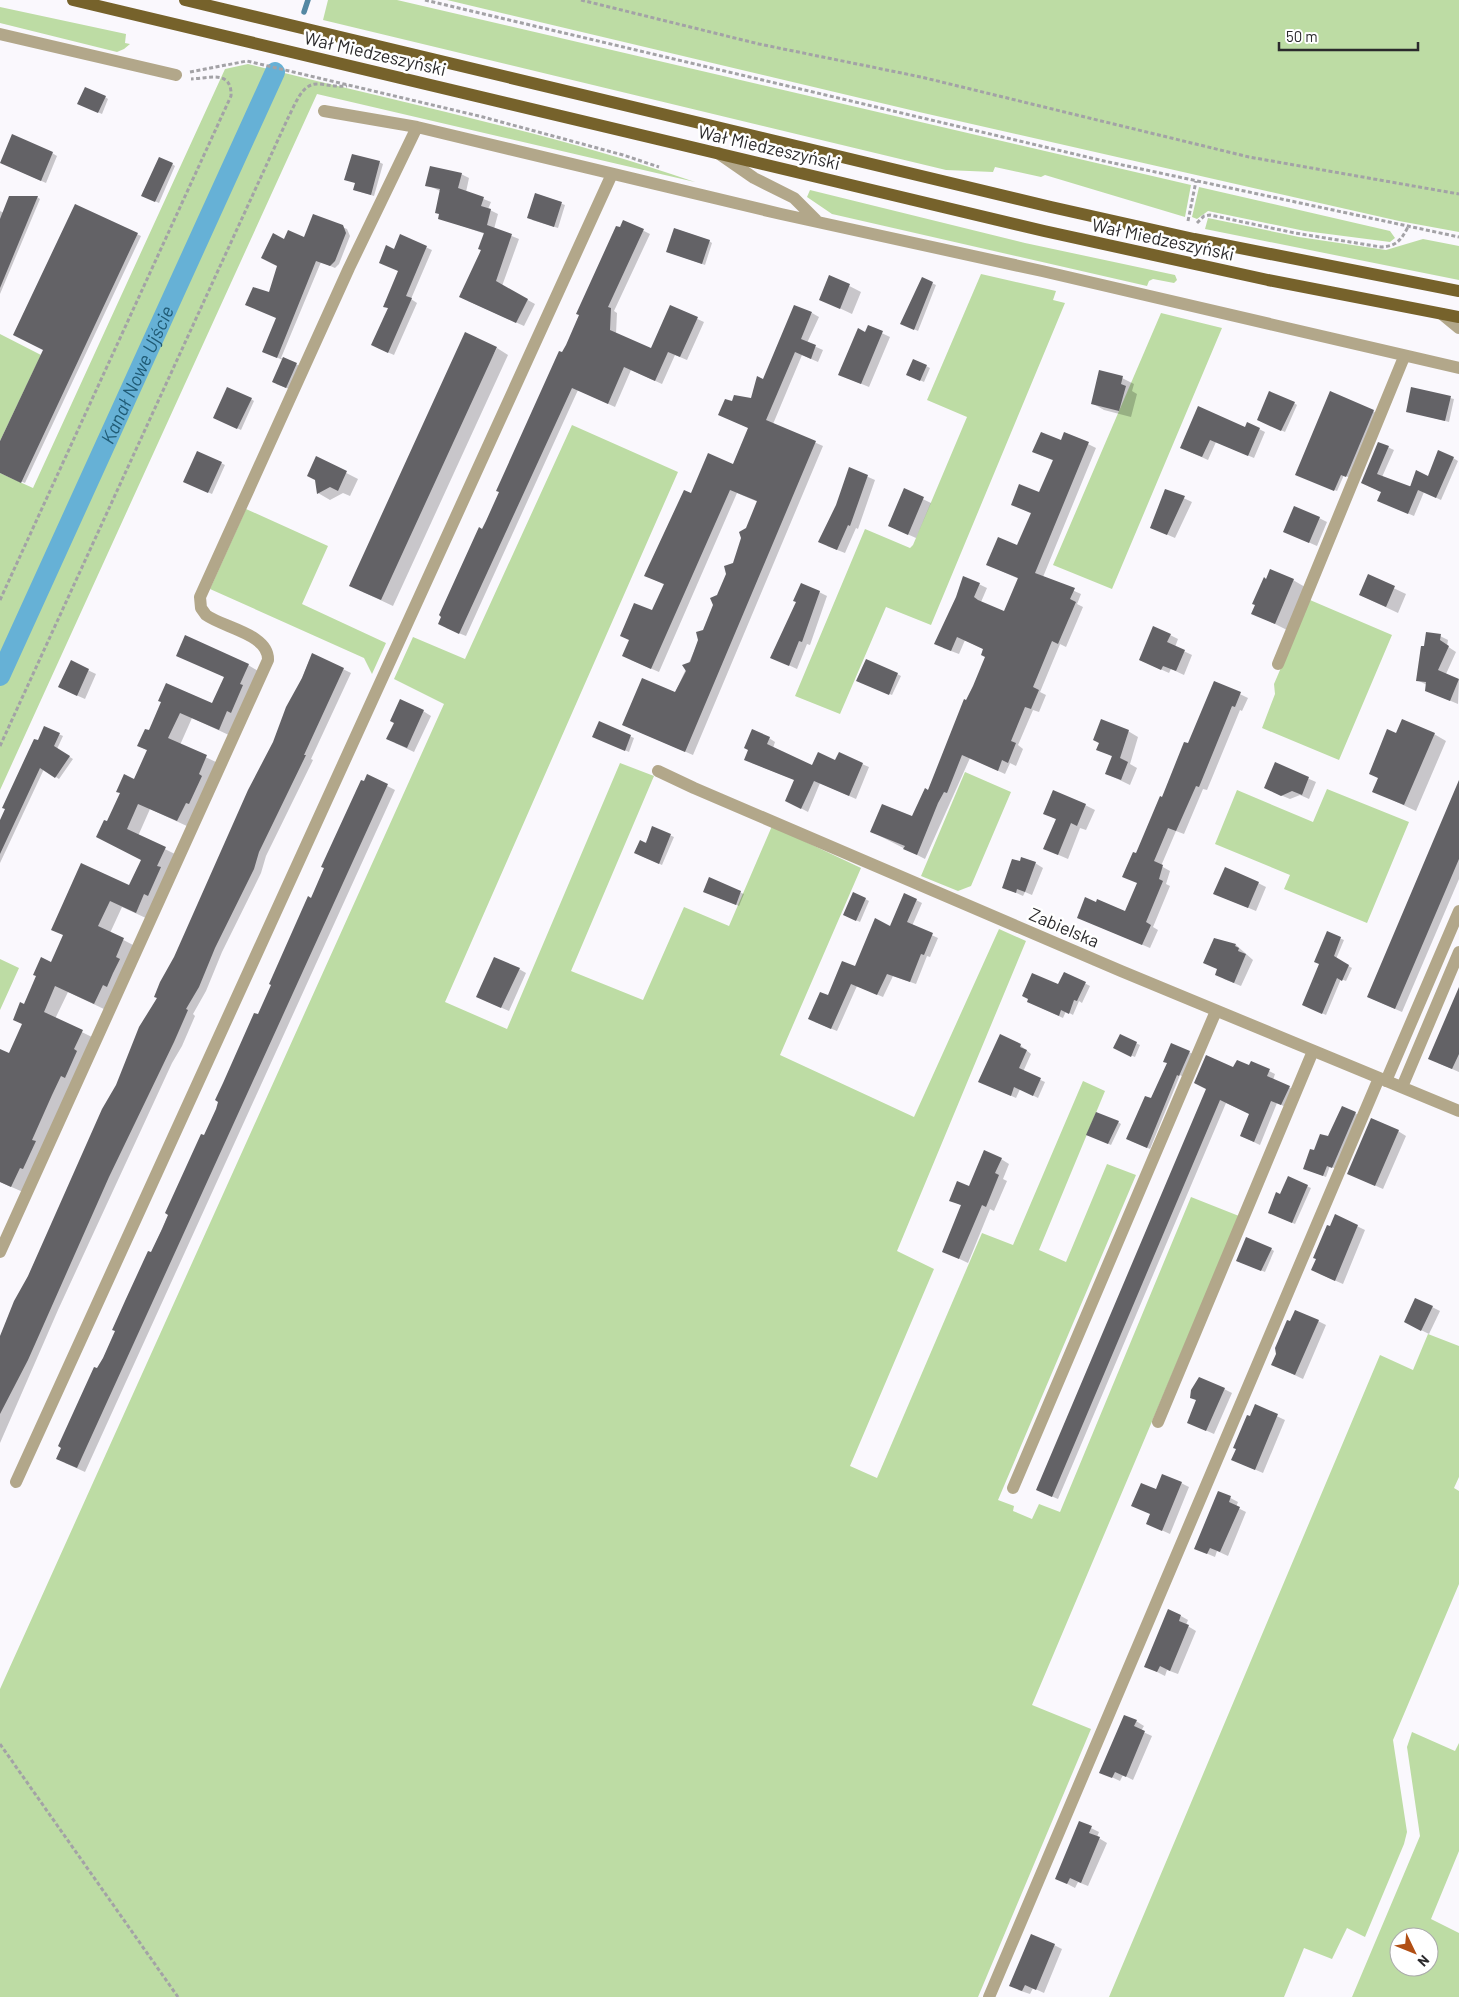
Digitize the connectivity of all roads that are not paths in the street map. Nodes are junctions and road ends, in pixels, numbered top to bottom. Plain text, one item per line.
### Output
1 (73, 0) edge
2 (185, 0) edge
3 (0, 34) edge
4 (176, 75) road end
5 (324, 111) dead end
6 (417, 127) junction
7 (718, 154) junction
8 (612, 174) junction
9 (816, 220) junction
10 (1459, 291) edge
11 (1442, 314) junction
12 (1459, 317) edge
13 (1459, 328) edge
14 (1404, 357) junction
15 (1459, 368) edge
16 (1278, 664) dead end
17 (658, 771) dead end
18 (1459, 911) edge
19 (1459, 952) edge
20 (1216, 1011) junction
21 (1313, 1051) junction
22 (1382, 1080) junction
23 (1402, 1088) junction
24 (1459, 1111) edge
25 (0, 1252) edge
26 (1158, 1422) dead end
27 (16, 1482) dead end
28 (1013, 1488) dead end
29 (989, 1997) edge

1 - 7 main road, Wał Miedzeszyński
2 - 10 main road, Wał Miedzeszyński
3 - 4 street
5 - 6 street
6 - 8 street
6 - 25 street
7 - 9 street
7 - 11 main road, Wał Miedzeszyński
8 - 9 street
8 - 27 street
9 - 14 street
11 - 12 main road, Wał Miedzeszyński
11 - 13 street
14 - 15 street
14 - 16 street
17 - 20 street, Zabielska
18 - 22 street
19 - 23 street
20 - 21 street, Zabielska
20 - 28 street
21 - 22 street, Zabielska
21 - 26 street
22 - 23 street, Zabielska
22 - 29 street
23 - 24 street, Zabielska

